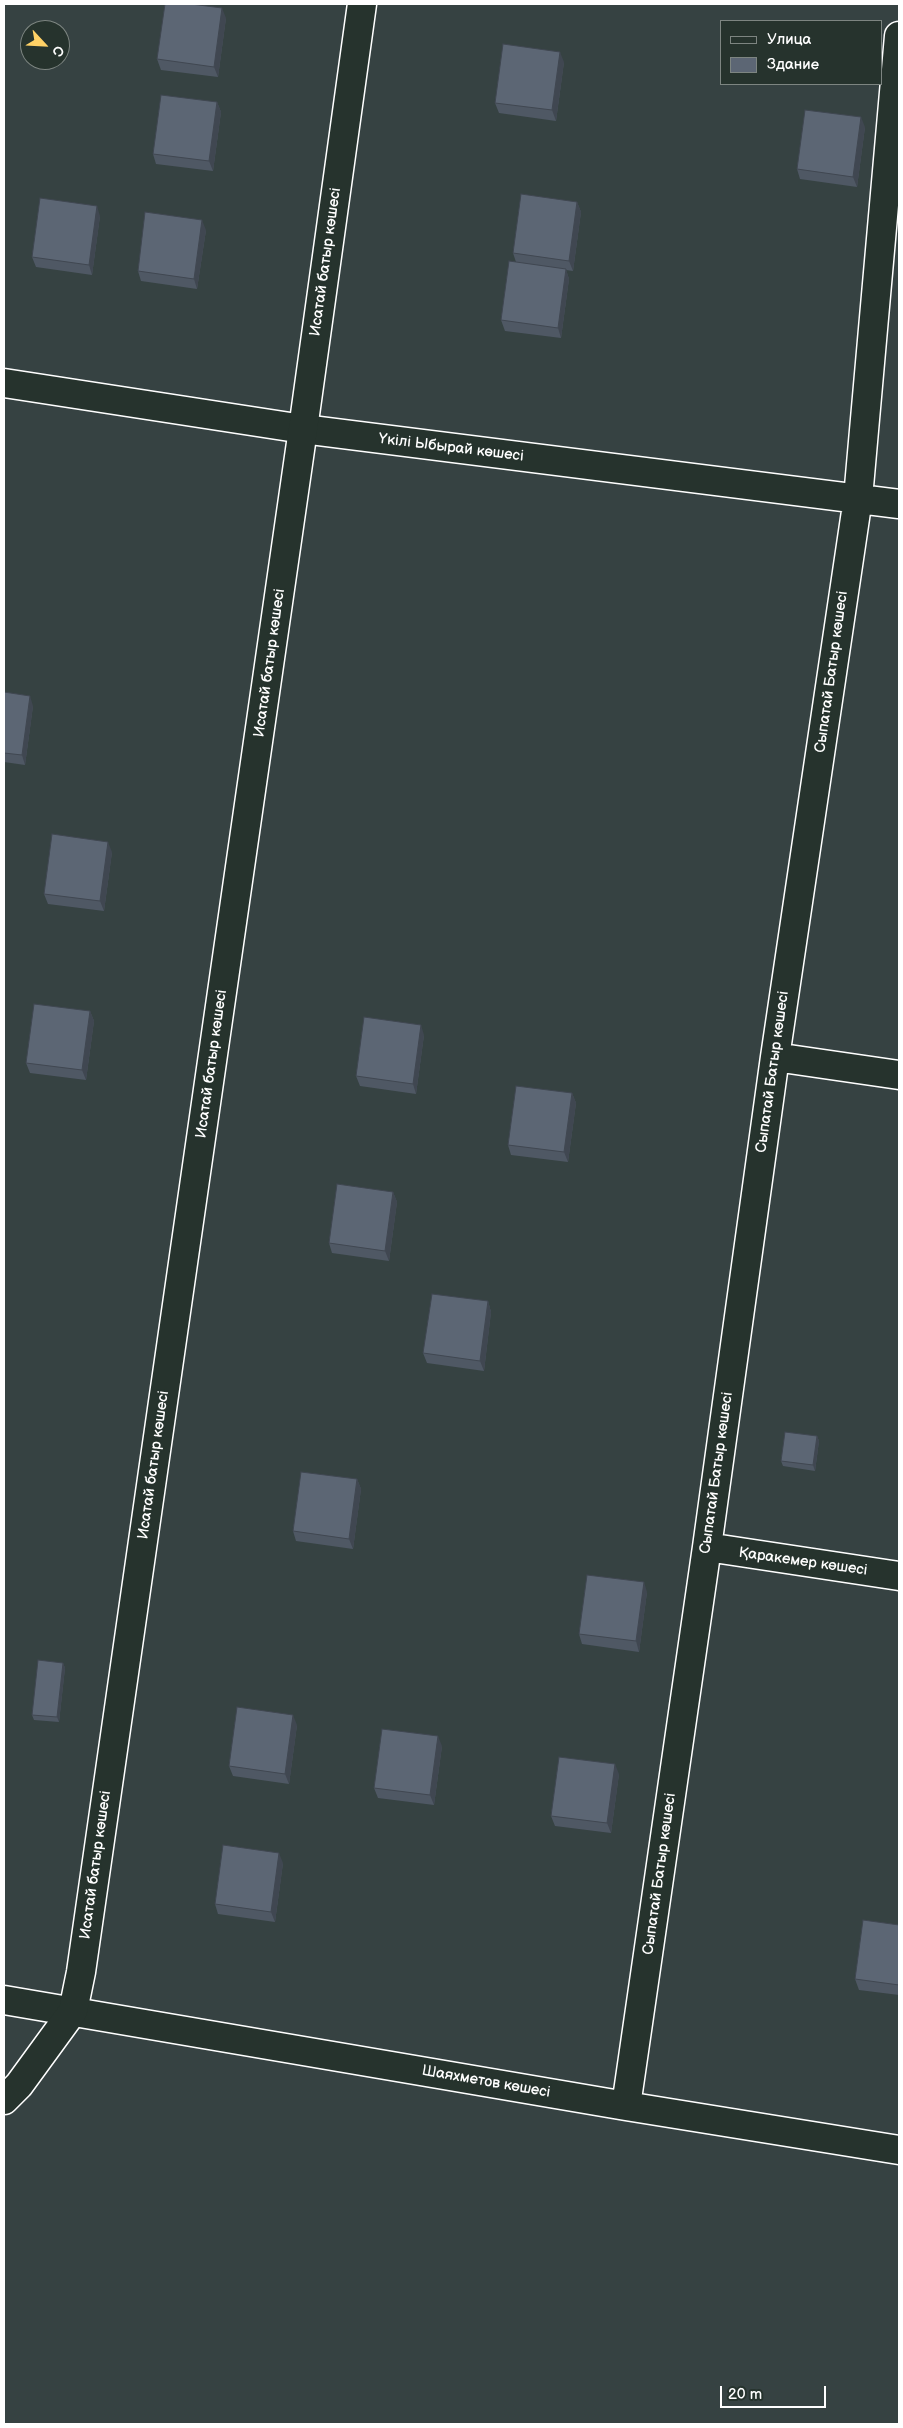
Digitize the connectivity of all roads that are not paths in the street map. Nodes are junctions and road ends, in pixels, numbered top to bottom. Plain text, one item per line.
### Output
1 (362, 4) edge
2 (899, 36) edge
3 (4, 384) edge
4 (303, 429) junction
5 (858, 498) junction
6 (899, 504) edge
7 (775, 1057) junction
8 (899, 1075) edge
9 (707, 1547) junction
10 (899, 1576) edge
11 (4, 2000) edge
12 (73, 2011) junction
13 (4, 2100) edge
14 (626, 2106) junction
15 (899, 2150) edge

1 - 4 street, Исатай батыр көшесі
2 - 5 street, Сыпатай Батыр көшесі
3 - 4 street, Үкілі Ыбырай көшесі
4 - 5 street, Үкілі Ыбырай көшесі
4 - 12 street, Исатай батыр көшесі
5 - 6 street, Үкілі Ыбырай көшесі
5 - 7 street, Сыпатай Батыр көшесі
7 - 8 street
7 - 9 street, Сыпатай Батыр көшесі
9 - 10 street, Қаракемер көшесі
9 - 14 street, Сыпатай Батыр көшесі
11 - 12 street, Шаяхметов көшесі
12 - 13 street, Исатай батыр көшесі
12 - 14 street, Шаяхметов көшесі
14 - 15 street, Шаяхметов көшесі

